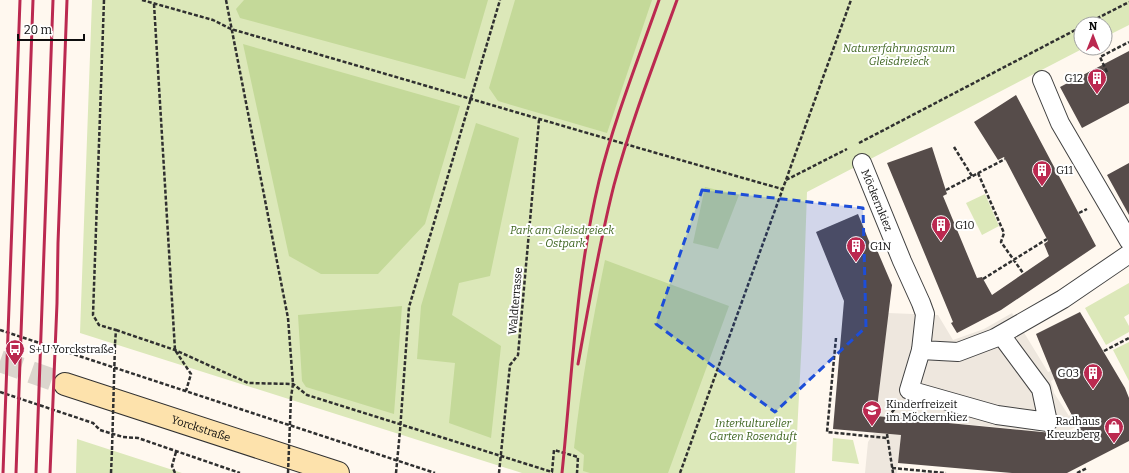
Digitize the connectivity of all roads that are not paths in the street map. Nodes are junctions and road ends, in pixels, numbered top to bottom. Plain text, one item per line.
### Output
1 (1042, 80) dead end
2 (862, 163) dead end
3 (1129, 241) edge
4 (1129, 254) edge
5 (1001, 335) junction
6 (921, 350) junction
7 (65, 384) tunnel mouth
8 (338, 473) edge

1 - 3 street
2 - 6 street, Möckernkiez
4 - 5 street
5 - 6 street
5 - 6 street, Möckernkiez
7 - 8 main road, Yorckstraße

